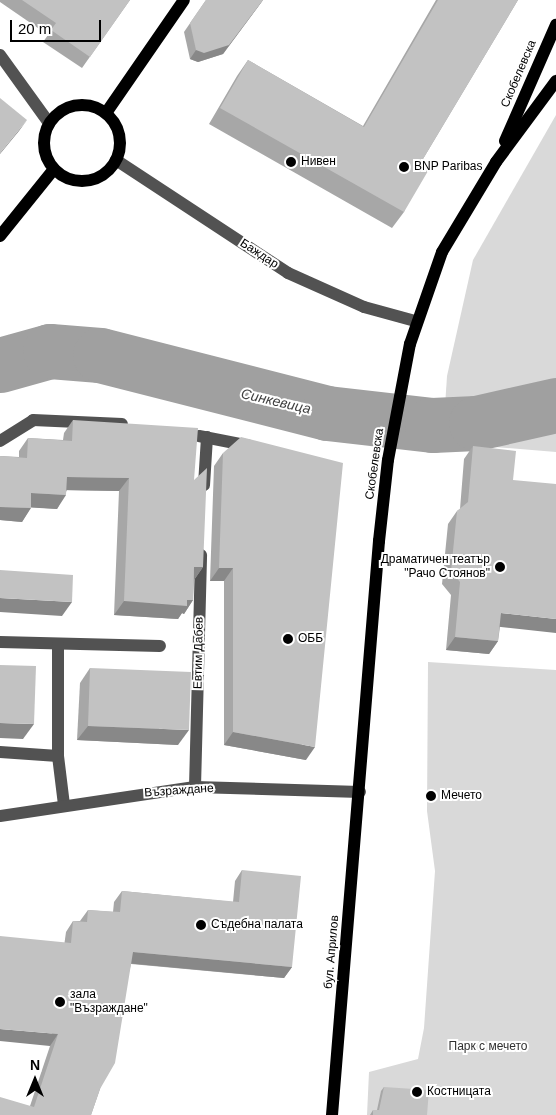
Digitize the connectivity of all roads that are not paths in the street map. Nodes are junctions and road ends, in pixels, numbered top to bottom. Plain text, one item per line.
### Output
1 (184, 0) edge
2 (556, 25) edge
3 (0, 55) edge
4 (556, 81) edge
5 (106, 113) junction
6 (49, 123) junction
7 (116, 160) junction
8 (496, 162) junction
9 (54, 169) junction
10 (0, 236) edge
11 (415, 321) junction
12 (134, 426) edge
13 (181, 431) edge
14 (207, 438) junction
15 (0, 441) edge
16 (262, 448) edge
17 (203, 500) edge
18 (202, 538) edge
19 (0, 642) edge
20 (58, 645) junction
21 (160, 646) dead end
22 (0, 752) edge
23 (58, 756) junction
24 (195, 787) junction
25 (360, 792) junction
26 (64, 805) junction
27 (0, 816) edge
28 (332, 1115) edge

1 - 5 main road
2 - 8 main road, Скобелевска
3 - 6 street
4 - 8 main road, Скобелевска
5 - 6 main road
5 - 7 main road
6 - 9 main road
7 - 9 main road
7 - 11 street, Баждар
8 - 11 main road, Скобелевска
9 - 10 main road
11 - 25 main road, Скобелевска
12 - 15 street
13 - 14 street
14 - 16 street
14 - 17 street
18 - 24 street, Евтим Дабев
19 - 20 street
20 - 21 street
20 - 23 street
22 - 23 street
23 - 26 street
24 - 25 street, Възраждане
24 - 26 street, Възраждане
25 - 28 main road, бул. Априлов
26 - 27 street, Възраждане

